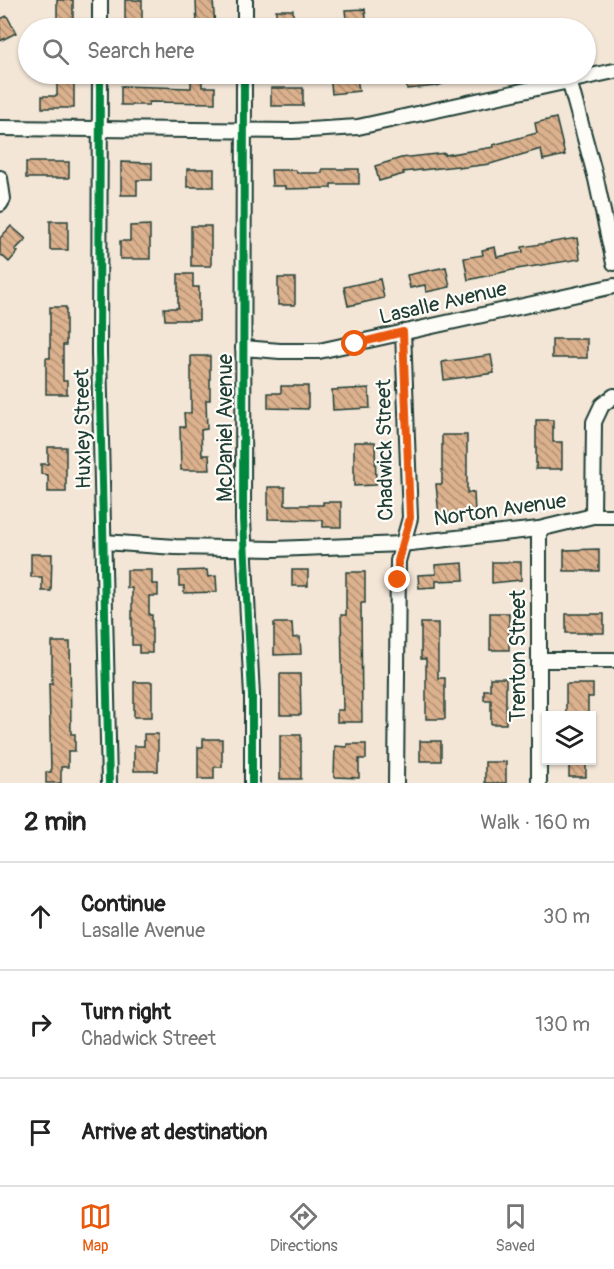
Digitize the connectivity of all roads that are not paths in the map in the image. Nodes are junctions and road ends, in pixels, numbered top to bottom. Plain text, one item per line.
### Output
1 (100, 0) edge
2 (245, 0) edge
3 (100, 18) edge
4 (245, 18) edge
5 (614, 70) edge
6 (596, 74) edge
7 (100, 84) edge
8 (244, 84) edge
9 (551, 84) edge
10 (570, 84) edge
11 (0, 128) edge
12 (99, 128) junction
13 (244, 130) junction
14 (0, 178) edge
15 (0, 204) edge
16 (614, 262) edge
17 (614, 286) edge
18 (403, 332) junction
19 (243, 348) junction
20 (614, 396) edge
21 (593, 516) junction
22 (614, 516) edge
23 (539, 529) junction
24 (104, 542) junction
25 (402, 544) junction
26 (244, 548) junction
27 (540, 660) junction
28 (614, 660) edge
29 (109, 783) edge
30 (252, 783) edge
31 (396, 783) edge
32 (539, 783) edge

1 - 3 street
2 - 4 street
5 - 6 street
7 - 12 street, Huxley Street
8 - 13 street, McDaniel Avenue
9 - 13 street
10 - 16 street
11 - 12 street
12 - 13 street
12 - 24 street, Huxley Street
13 - 19 street, McDaniel Avenue
14 - 15 street
17 - 18 street, Lasalle Avenue
18 - 19 street, Lasalle Avenue
18 - 25 street, Chadwick Street
19 - 26 street, McDaniel Avenue
20 - 21 street
21 - 22 street, Norton Avenue
21 - 23 street, Norton Avenue
23 - 25 street, Norton Avenue
23 - 27 street, Trenton Street
24 - 26 street, Norton Avenue
24 - 29 street, Huxley Street
25 - 26 street, Norton Avenue
25 - 31 street, Chadwick Street
26 - 30 street, McDaniel Avenue
27 - 28 street
27 - 32 street, Trenton Street

